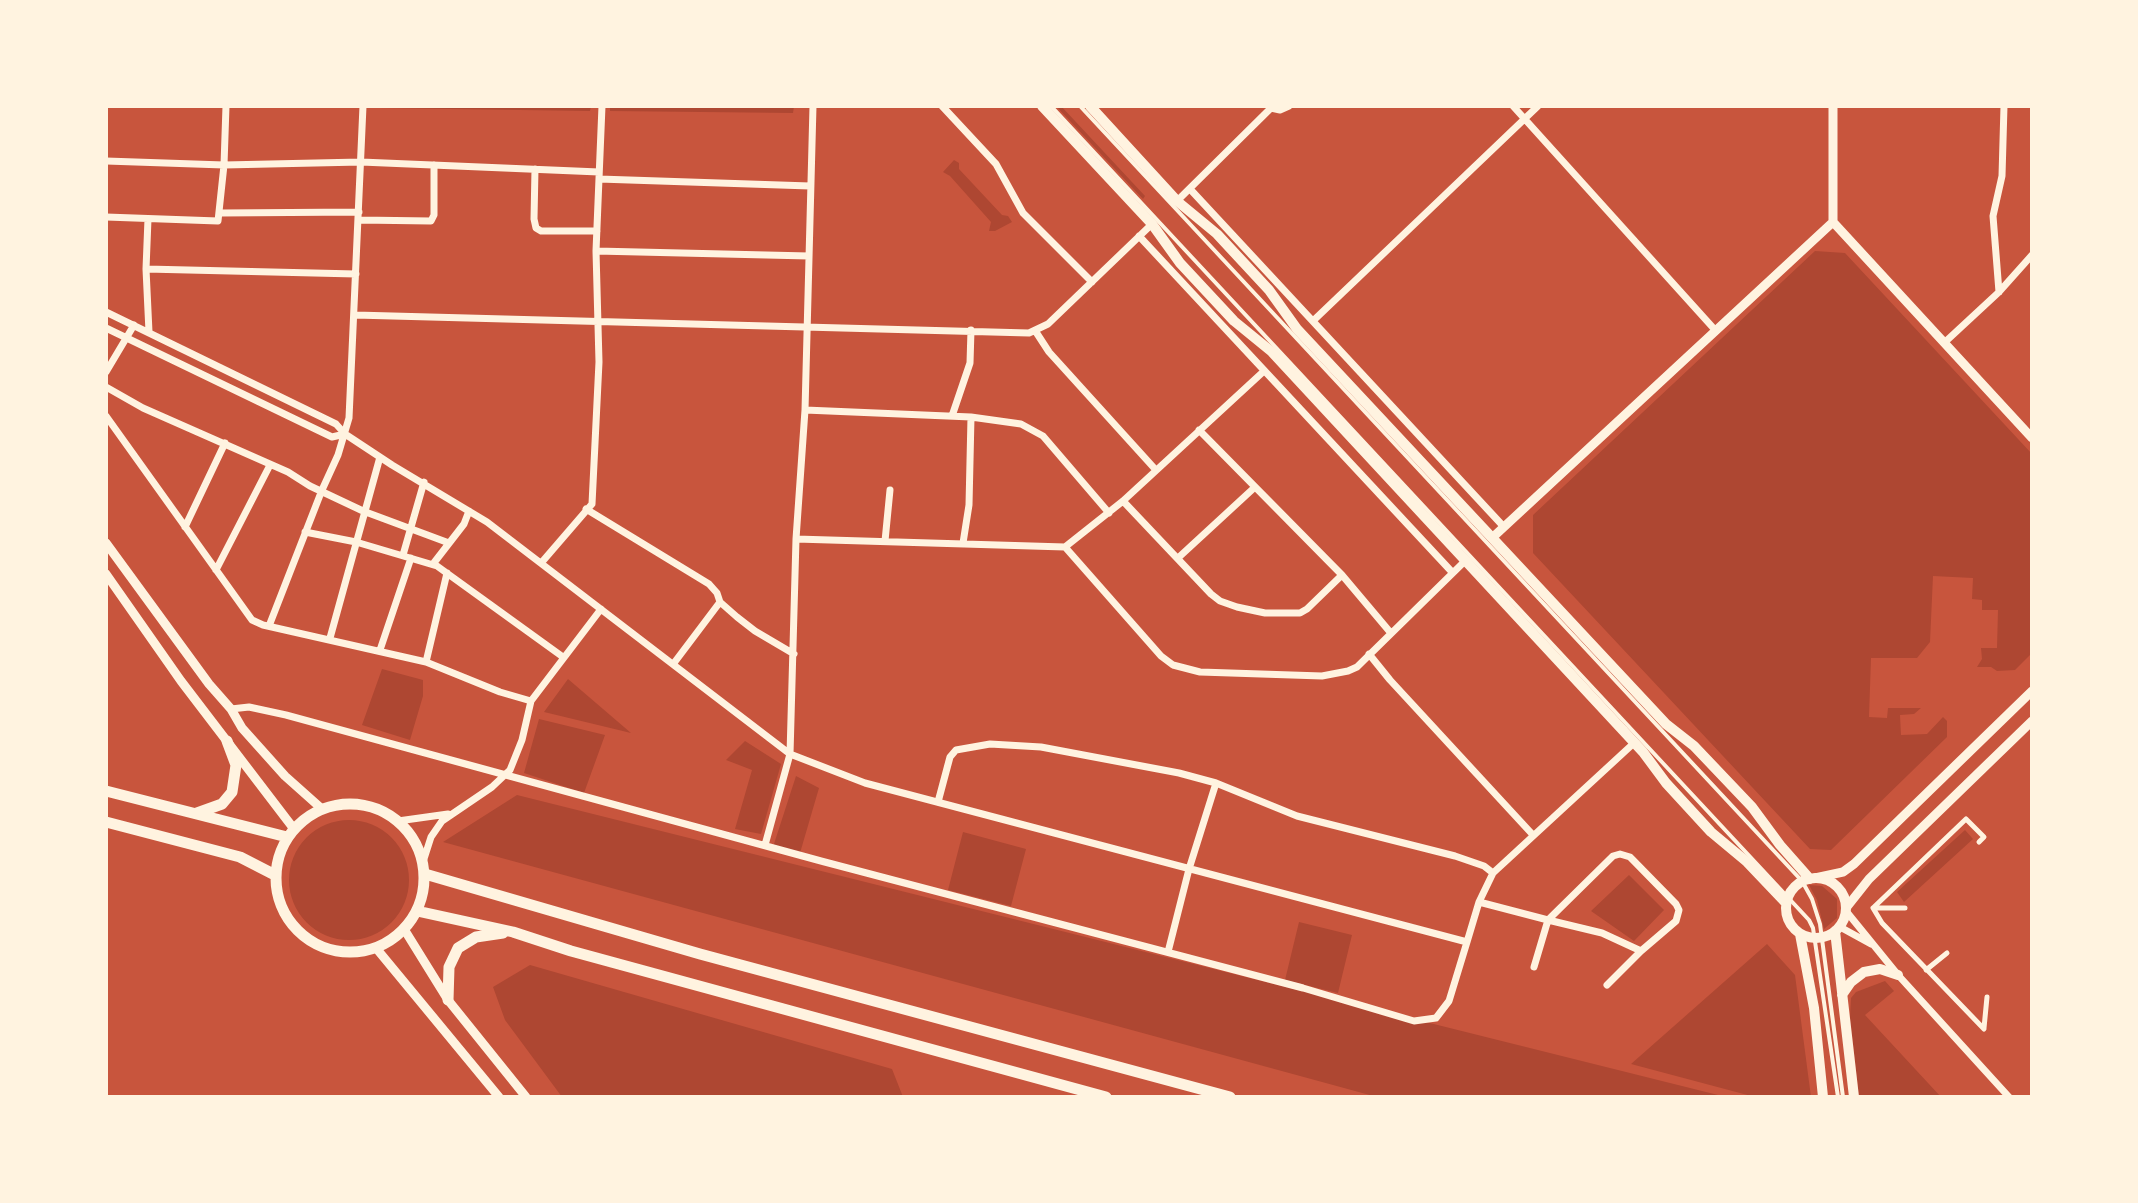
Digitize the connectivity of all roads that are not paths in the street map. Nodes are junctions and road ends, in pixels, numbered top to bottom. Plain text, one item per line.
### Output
1 (226, 106) edge
2 (363, 106) edge
3 (602, 106) edge
4 (813, 106) edge
5 (942, 106) edge
6 (1042, 106) edge
7 (1051, 106) edge
8 (1080, 106) edge
9 (1090, 106) edge
10 (1289, 106) edge
11 (1513, 106) edge
12 (1538, 106) edge
13 (1833, 106) edge
14 (2004, 106) edge
15 (1270, 107) edge
16 (1525, 118) junction
17 (106, 161) edge
18 (361, 162) junction
19 (224, 165) junction
20 (434, 165) junction
21 (535, 169) junction
22 (599, 176) junction
23 (810, 186) junction
24 (1190, 189) junction
25 (1177, 201) junction
26 (221, 213) junction
27 (359, 216) junction
28 (106, 217) edge
29 (148, 219) junction
30 (1833, 222) junction
31 (1152, 224) junction
32 (597, 231) junction
33 (1139, 236) junction
34 (596, 251) junction
35 (2032, 255) edge
36 (809, 256) junction
37 (146, 269) junction
38 (356, 274) junction
39 (1092, 282) junction
40 (1999, 292) junction
41 (106, 312) edge
42 (355, 315) junction
43 (597, 320) junction
44 (1314, 320) junction
45 (134, 325) junction
46 (106, 328) edge
47 (807, 328) junction
48 (971, 330) junction
49 (1716, 331) junction
50 (149, 332) junction
51 (1036, 332) junction
52 (127, 339) junction
53 (1944, 343) junction
54 (1264, 371) junction
55 (106, 372) edge
56 (106, 387) edge
57 (805, 410) junction
58 (106, 416) edge
59 (952, 416) junction
60 (971, 417) junction
61 (1199, 430) junction
62 (345, 434) junction
63 (2032, 438) edge
64 (225, 443) junction
65 (380, 457) junction
66 (270, 465) junction
67 (1155, 469) junction
68 (424, 482) junction
69 (1255, 487) junction
70 (322, 490) junction
71 (890, 490) dead end
72 (1123, 501) junction
73 (586, 509) junction
74 (363, 511) junction
75 (469, 511) junction
76 (1109, 513) junction
77 (185, 527) junction
78 (1504, 527) junction
79 (410, 528) junction
80 (305, 532) junction
81 (1492, 538) junction
82 (796, 539) junction
83 (885, 541) junction
84 (356, 542) junction
85 (106, 543) edge
86 (449, 543) junction
87 (963, 543) junction
88 (1065, 547) junction
89 (407, 556) junction
90 (1178, 558) junction
91 (1465, 561) junction
92 (542, 562) junction
93 (433, 564) junction
94 (216, 570) junction
95 (1452, 572) junction
96 (447, 573) junction
97 (106, 574) edge
98 (1342, 575) junction
99 (720, 602) junction
100 (601, 609) junction
101 (269, 626) junction
102 (1390, 632) junction
103 (330, 638) junction
104 (380, 650) junction
105 (794, 654) junction
106 (1369, 654) junction
107 (563, 657) junction
108 (426, 662) junction
109 (674, 663) junction
110 (2032, 691) edge
111 (531, 701) junction
112 (231, 709) junction
113 (2032, 721) edge
114 (227, 741) junction
115 (1634, 743) junction
116 (790, 754) junction
117 (505, 773) junction
118 (1216, 783) junction
119 (106, 791) edge
120 (938, 802) junction
121 (322, 809) junction
122 (450, 813) junction
123 (192, 814) junction
124 (398, 821) junction
125 (106, 822) edge
126 (290, 833) junction
127 (1533, 835) junction
128 (1979, 842) dead end
129 (765, 845) junction
130 (424, 868) junction
131 (1189, 869) junction
132 (1493, 873) junction
133 (275, 875) junction
134 (1809, 879) junction
135 (1787, 899) junction
136 (1479, 902) junction
137 (1873, 908) junction
138 (1905, 908) dead end
139 (1846, 910) junction
140 (417, 911) junction
141 (1548, 920) junction
142 (404, 929) junction
143 (1837, 929) junction
144 (513, 932) junction
145 (1800, 934) junction
146 (1818, 938) junction
147 (1467, 942) junction
148 (1873, 945) junction
149 (376, 948) junction
150 (1641, 951) junction
151 (1168, 952) junction
152 (1947, 953) dead end
153 (1534, 967) dead end
154 (1926, 971) junction
155 (1898, 975) junction
156 (1607, 985) dead end
157 (1841, 997) junction
158 (1987, 997) dead end
159 (448, 1000) junction
160 (499, 1097) edge
161 (526, 1097) edge
162 (1106, 1097) edge
163 (1230, 1097) edge
164 (1823, 1097) edge
165 (1840, 1097) edge
166 (1854, 1097) edge
167 (2009, 1097) edge

1 - 19 street
2 - 18 street
3 - 22 street
4 - 23 street
5 - 39 street
6 - 31 main road
7 - 135 lane
8 - 134 lane
9 - 25 main road
10 - 15 street
11 - 16 street
12 - 16 street
13 - 30 street
14 - 40 street
15 - 24 street
16 - 44 street
16 - 49 street
17 - 19 street
18 - 19 street
18 - 20 street
18 - 27 street
19 - 26 street
20 - 21 street
20 - 27 street
21 - 22 street
21 - 32 street
22 - 23 street
22 - 32 street
23 - 36 street
24 - 25 street
24 - 44 street
25 - 81 main road
26 - 27 street
26 - 29 street
27 - 38 street
28 - 29 street
29 - 37 street
30 - 49 street
30 - 53 street
31 - 33 street
31 - 91 main road
32 - 34 street
33 - 39 street
33 - 54 street
34 - 36 street
34 - 43 street
35 - 40 street
36 - 47 street
37 - 38 street
37 - 50 street
38 - 42 street
39 - 51 street
40 - 53 street
41 - 45 street
42 - 43 street
42 - 62 street
43 - 47 street
43 - 73 street
44 - 78 street
45 - 50 street
45 - 52 street
46 - 52 street
47 - 48 street
47 - 57 street
48 - 51 street
48 - 59 street
49 - 78 street
50 - 62 street
51 - 67 street
52 - 55 street
52 - 62 street
53 - 63 street
54 - 61 street
54 - 95 street
56 - 64 street
57 - 59 street
57 - 82 street
58 - 77 street
59 - 60 street
60 - 76 street
60 - 87 street
61 - 67 street
61 - 69 street
62 - 65 street
62 - 70 street
64 - 66 street
64 - 77 street
65 - 68 street
65 - 74 street
66 - 70 street
66 - 94 street
67 - 72 street
68 - 75 street
68 - 79 street
69 - 90 street
69 - 98 street
70 - 74 street
70 - 80 street
71 - 83 street
72 - 76 street
72 - 90 street
73 - 92 street
73 - 99 street
74 - 79 street
74 - 84 street
75 - 86 street
75 - 92 street
76 - 88 street
77 - 94 street
78 - 81 street
79 - 86 street
79 - 89 street
80 - 84 street
80 - 101 street
81 - 134 main road
82 - 83 street
82 - 105 street
83 - 87 street
84 - 89 street
84 - 103 street
85 - 112 street
86 - 93 street
87 - 88 street
88 - 106 street
89 - 93 street
89 - 104 street
90 - 98 street
91 - 95 street
91 - 115 main road
92 - 100 street
93 - 96 street
94 - 101 street
95 - 102 street
96 - 107 street
96 - 108 street
97 - 114 street
98 - 102 street
99 - 105 street
99 - 109 street
100 - 107 street
100 - 109 street
101 - 103 street
102 - 106 street
103 - 104 street
104 - 108 street
105 - 116 street
106 - 127 street
107 - 111 street
108 - 111 street
109 - 116 street
110 - 134 street
111 - 117 street
112 - 117 street
112 - 121 street
113 - 139 street
114 - 123 main road
114 - 126 street
115 - 127 street
115 - 135 main road
116 - 120 street
116 - 129 street
117 - 122 street
117 - 129 street
118 - 120 street
118 - 131 street
118 - 132 street
119 - 123 main road
120 - 131 street
121 - 124 main road
121 - 126 main road
122 - 124 street
122 - 130 street
123 - 126 main road
124 - 130 main road
125 - 133 main road
126 - 133 main road
127 - 132 street
128 - 137 street
129 - 151 street
130 - 140 main road
130 - 163 main road
131 - 147 street
131 - 151 street
132 - 136 street
133 - 149 main road
134 - 135 main road
134 - 139 main road
134 - 146 lane
135 - 145 main road
135 - 146 lane
136 - 141 street
136 - 147 street
137 - 138 street
137 - 154 street
139 - 143 main road
139 - 148 street
140 - 142 main road
140 - 144 main road
141 - 150 street
141 - 150 street
141 - 153 street
142 - 149 main road
142 - 159 street
143 - 146 main road
143 - 148 street
143 - 157 main road
144 - 159 main road
144 - 162 main road
145 - 146 main road
145 - 164 main road
146 - 165 lane
147 - 151 street
148 - 155 street
149 - 160 street
150 - 156 street
152 - 154 street
154 - 158 street
155 - 157 main road
155 - 167 street
157 - 166 main road
159 - 161 street

